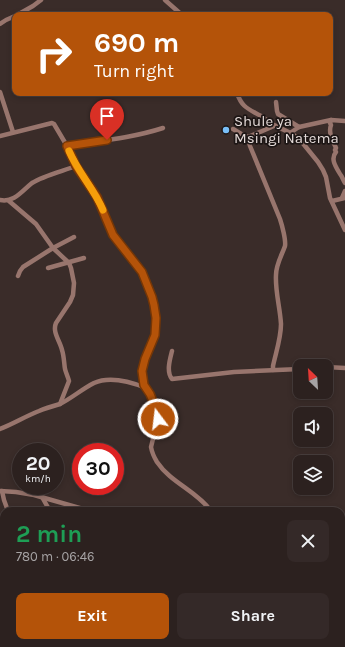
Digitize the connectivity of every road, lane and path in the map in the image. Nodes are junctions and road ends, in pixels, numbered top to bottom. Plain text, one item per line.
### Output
1 (41, 0) edge
2 (165, 0) edge
3 (23, 12) edge
4 (179, 12) edge
5 (12, 18) edge
6 (0, 24) edge
7 (0, 92) edge
8 (239, 96) edge
9 (276, 102) dead end
10 (331, 120) junction
11 (345, 120) edge
12 (274, 126) junction
13 (299, 127) junction
14 (163, 128) dead end
15 (233, 129) dead end
16 (13, 132) junction
17 (290, 133) junction
18 (0, 136) edge
19 (248, 137) junction
20 (67, 146) junction
21 (76, 166) junction
22 (345, 183) edge
23 (345, 191) edge
24 (343, 198) edge
25 (0, 200) edge
26 (9, 201) junction
27 (332, 201) junction
28 (345, 230) edge
29 (74, 237) dead end
30 (53, 248) junction
31 (84, 258) dead end
32 (68, 262) junction
33 (48, 268) dead end
34 (18, 276) dead end
35 (172, 351) dead end
36 (333, 367) edge
37 (345, 368) edge
38 (293, 369) edge
39 (273, 370) junction
40 (146, 388) junction
41 (60, 404) junction
42 (0, 429) edge
43 (1, 491) edge
44 (42, 497) junction
45 (7, 507) edge
46 (48, 507) edge
47 (76, 507) edge
48 (207, 507) edge

1 - 3 street
2 - 4 street
5 - 6 street
7 - 16 street
8 - 12 street
9 - 13 street
10 - 11 street
10 - 13 street
10 - 22 street
12 - 17 street
12 - 19 street
13 - 17 street
14 - 20 street
15 - 19 street
16 - 18 street
16 - 20 street
17 - 27 street
19 - 39 street
20 - 21 street
21 - 26 street
21 - 40 street
23 - 24 street
24 - 27 street
25 - 26 street
26 - 30 street
27 - 28 street
29 - 30 street
30 - 32 street
30 - 34 street
31 - 32 street
32 - 33 street
32 - 41 street
35 - 39 street
36 - 37 street
38 - 39 street
40 - 41 street
40 - 48 street
41 - 42 street
43 - 44 street
43 - 45 street
44 - 46 street
44 - 47 street

